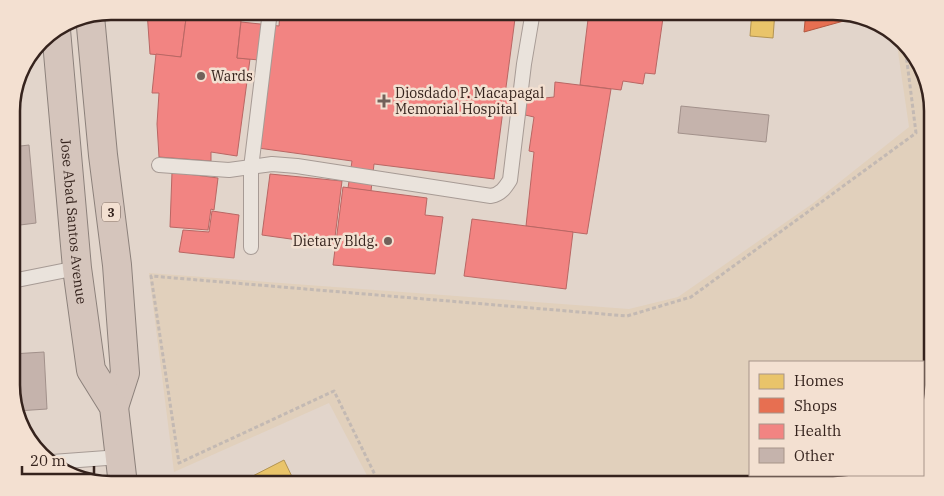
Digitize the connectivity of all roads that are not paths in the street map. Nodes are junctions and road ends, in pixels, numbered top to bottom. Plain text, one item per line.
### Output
1 (269, 20) edge
2 (531, 20) edge
3 (91, 23) edge
4 (57, 38) edge
5 (159, 166) dead end
6 (251, 168) junction
7 (251, 247) dead end
8 (77, 268) junction
9 (20, 279) edge
10 (114, 408) junction
11 (120, 457) junction
12 (62, 461) edge
13 (122, 476) edge

1 - 6 lane
2 - 6 lane
3 - 10 highway, Jose Abad Santos Avenue / 3
4 - 8 highway, Jose Abad Santos Avenue / 3
5 - 6 lane
6 - 7 lane
8 - 9 lane
8 - 10 highway, Jose Abad Santos Avenue / 3
10 - 11 highway, Jose Abad Santos Avenue / 3
11 - 12 lane
11 - 13 highway, Jose Abad Santos Avenue / 3

